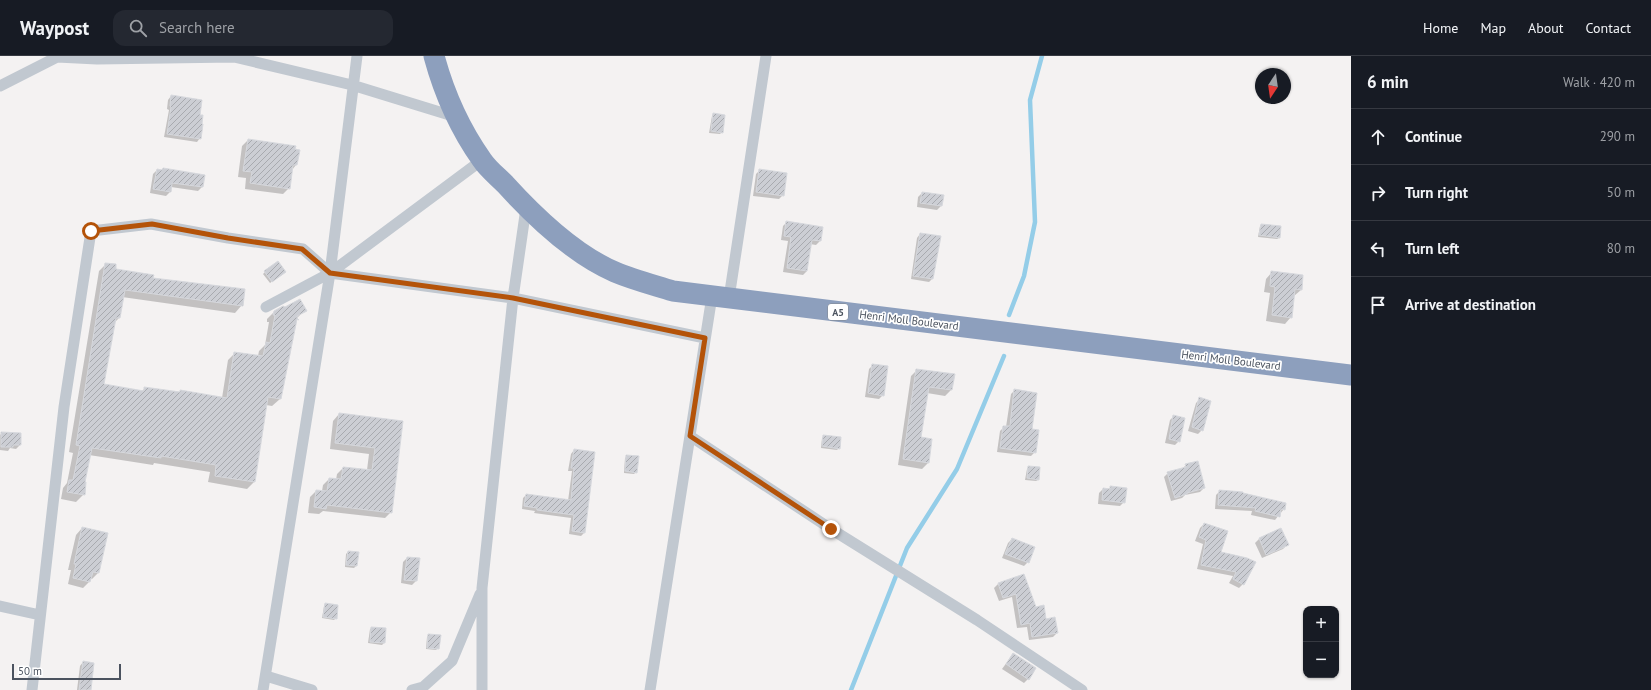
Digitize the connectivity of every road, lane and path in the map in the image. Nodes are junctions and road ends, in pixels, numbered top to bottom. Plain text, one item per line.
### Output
1 (357, 56) edge
2 (434, 56) edge
3 (766, 56) edge
4 (352, 84) junction
5 (0, 86) edge
6 (456, 117) junction
7 (482, 160) junction
8 (526, 208) junction
9 (330, 273) junction
10 (721, 297) junction
11 (513, 298) junction
12 (266, 307) dead end
13 (705, 338) junction
14 (1351, 375) edge
15 (690, 436) junction
16 (482, 588) junction
17 (0, 606) edge
18 (40, 615) junction
19 (266, 676) junction
20 (32, 690) edge
21 (264, 690) edge
22 (312, 690) edge
23 (412, 690) edge
24 (482, 690) edge
25 (650, 690) edge
26 (1082, 690) edge

1 - 4 street
2 - 6 highway, Henri Moll Boulevard / A5
3 - 10 street
4 - 5 street
4 - 6 street
4 - 9 street
6 - 7 highway, Henri Moll Boulevard / A5
7 - 8 highway, Henri Moll Boulevard / A5
7 - 9 street
8 - 10 highway, Henri Moll Boulevard / A5
8 - 11 street
9 - 11 street
9 - 12 street
9 - 18 street
9 - 19 street
10 - 13 street
10 - 14 highway, Henri Moll Boulevard / A5
11 - 13 street
11 - 16 street
13 - 15 street
15 - 25 street
15 - 26 street
16 - 23 street
16 - 24 street
17 - 18 street
18 - 20 street
19 - 21 street
19 - 22 street

